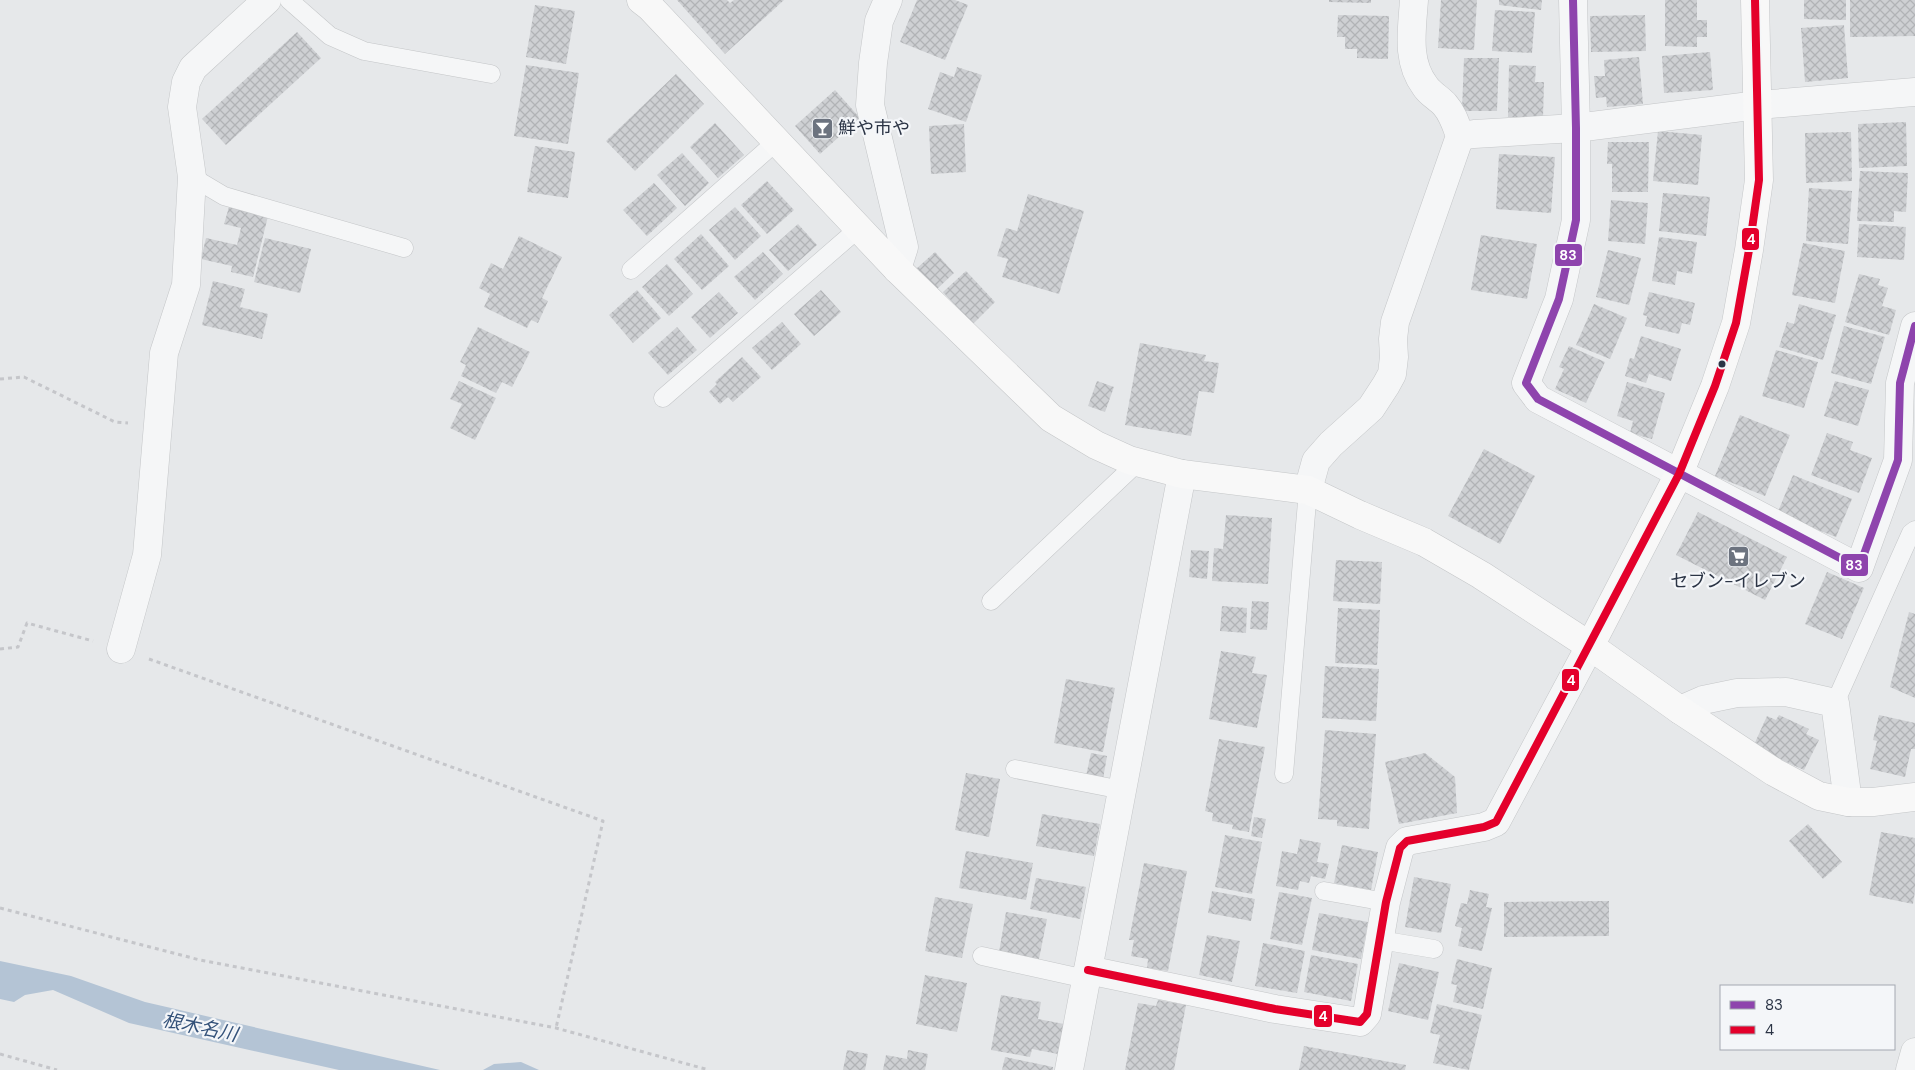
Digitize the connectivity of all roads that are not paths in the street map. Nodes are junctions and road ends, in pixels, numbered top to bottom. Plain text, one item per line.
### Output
1 (267, 0) edge
2 (288, 0) edge
3 (641, 0) edge
4 (888, 0) edge
5 (1414, 0) edge
6 (1573, 0) edge
7 (1755, 0) edge
8 (491, 74) dead end
9 (1915, 92) edge
10 (1758, 106) junction
11 (1576, 128) junction
12 (1460, 136) junction
13 (777, 141) junction
14 (192, 177) junction
15 (859, 228) junction
16 (404, 248) dead end
17 (631, 270) dead end
18 (897, 270) junction
19 (1915, 326) edge
20 (663, 398) dead end
21 (1138, 462) junction
22 (1182, 474) junction
23 (1679, 474) junction
24 (1308, 490) junction
25 (1915, 530) edge
26 (991, 601) dead end
27 (1590, 646) junction
28 (121, 649) road end
29 (1835, 703) junction
30 (1680, 710) junction
31 (1015, 769) dead end
32 (1284, 774) dead end
33 (1122, 790) junction
34 (1912, 793) edge
35 (1848, 802) junction
36 (1324, 891) dead end
37 (1386, 902) junction
38 (1380, 940) junction
39 (1434, 949) dead end
40 (982, 956) dead end
41 (1087, 975) junction
42 (1915, 1052) edge
43 (1069, 1070) edge
44 (1910, 1070) edge

1 - 14 street
2 - 8 lane
3 - 13 street
4 - 18 street
5 - 12 street
6 - 11 street
7 - 10 street
9 - 10 street
10 - 11 street
10 - 23 street
11 - 12 street
11 - 23 street
12 - 24 street
13 - 15 street
13 - 17 lane
14 - 16 lane
14 - 28 street
15 - 18 street
15 - 20 lane
18 - 21 street
19 - 23 street
21 - 22 street
21 - 26 lane
22 - 24 street
22 - 33 street
23 - 27 street
24 - 27 street
24 - 32 lane
25 - 29 lane
27 - 30 street
27 - 37 street
29 - 30 street
29 - 35 street
30 - 35 street
31 - 33 lane
33 - 41 street
34 - 35 street
36 - 37 lane
37 - 38 street
38 - 39 lane
38 - 41 street
40 - 41 lane
41 - 43 street
42 - 44 street

